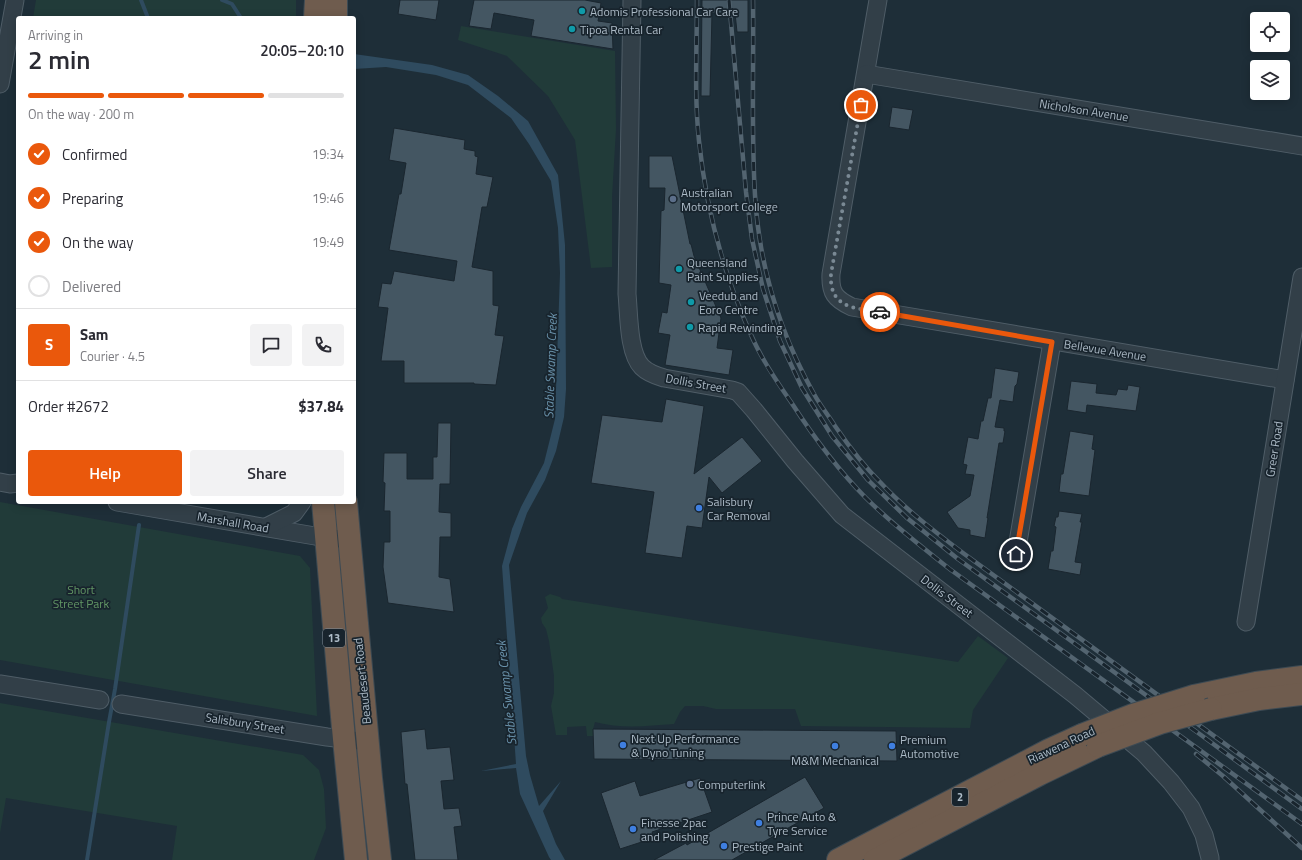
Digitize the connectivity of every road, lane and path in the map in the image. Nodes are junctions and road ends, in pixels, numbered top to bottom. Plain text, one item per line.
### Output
1 (15, 0) edge
2 (316, 0) edge
3 (336, 0) edge
4 (632, 0) edge
5 (878, 0) edge
6 (315, 16) edge
7 (336, 16) edge
8 (866, 74) junction
9 (0, 84) edge
10 (1302, 146) edge
11 (1302, 277) edge
12 (1052, 342) junction
13 (1285, 380) junction
14 (129, 504) edge
15 (301, 504) edge
16 (323, 504) edge
17 (346, 504) edge
18 (266, 527) junction
19 (326, 537) junction
20 (349, 540) junction
21 (1016, 554) dead end
22 (1246, 622) dead end
23 (1302, 678) edge
24 (0, 684) edge
25 (1302, 694) edge
26 (100, 700) dead end
27 (121, 704) dead end
28 (344, 739) junction
29 (1090, 740) junction
30 (368, 742) junction
31 (355, 850) edge
32 (340, 860) edge
33 (380, 860) edge
34 (838, 860) edge
35 (875, 860) edge
36 (1210, 860) edge

1 - 9 street
2 - 6 highway
3 - 7 highway
4 - 36 street, Dollis Street
5 - 8 street
8 - 10 street, Nicholson Avenue
8 - 12 street, Bellevue Avenue
11 - 13 street, Greer Road
12 - 13 street, Bellevue Avenue
12 - 21 street
13 - 22 street, Greer Road
14 - 18 street, Marshall Road
15 - 18 street
16 - 19 highway, Beaudesert Road / 13
17 - 20 highway, Beaudesert Road / 13
18 - 19 street, Marshall Road
19 - 20 street, Marshall Road
19 - 28 highway, Beaudesert Road / 13
20 - 30 highway, Beaudesert Road / 13
23 - 29 highway, Riawena Road / 2, bridge
24 - 26 street
25 - 29 highway, Riawena Road / 2, bridge
27 - 28 street, Salisbury Street
28 - 30 street, Salisbury Street
28 - 31 highway, Beaudesert Road / 13
29 - 34 highway, Riawena Road / 2
29 - 35 highway, Riawena Road / 2
30 - 33 highway, Beaudesert Road / 13
31 - 32 highway

